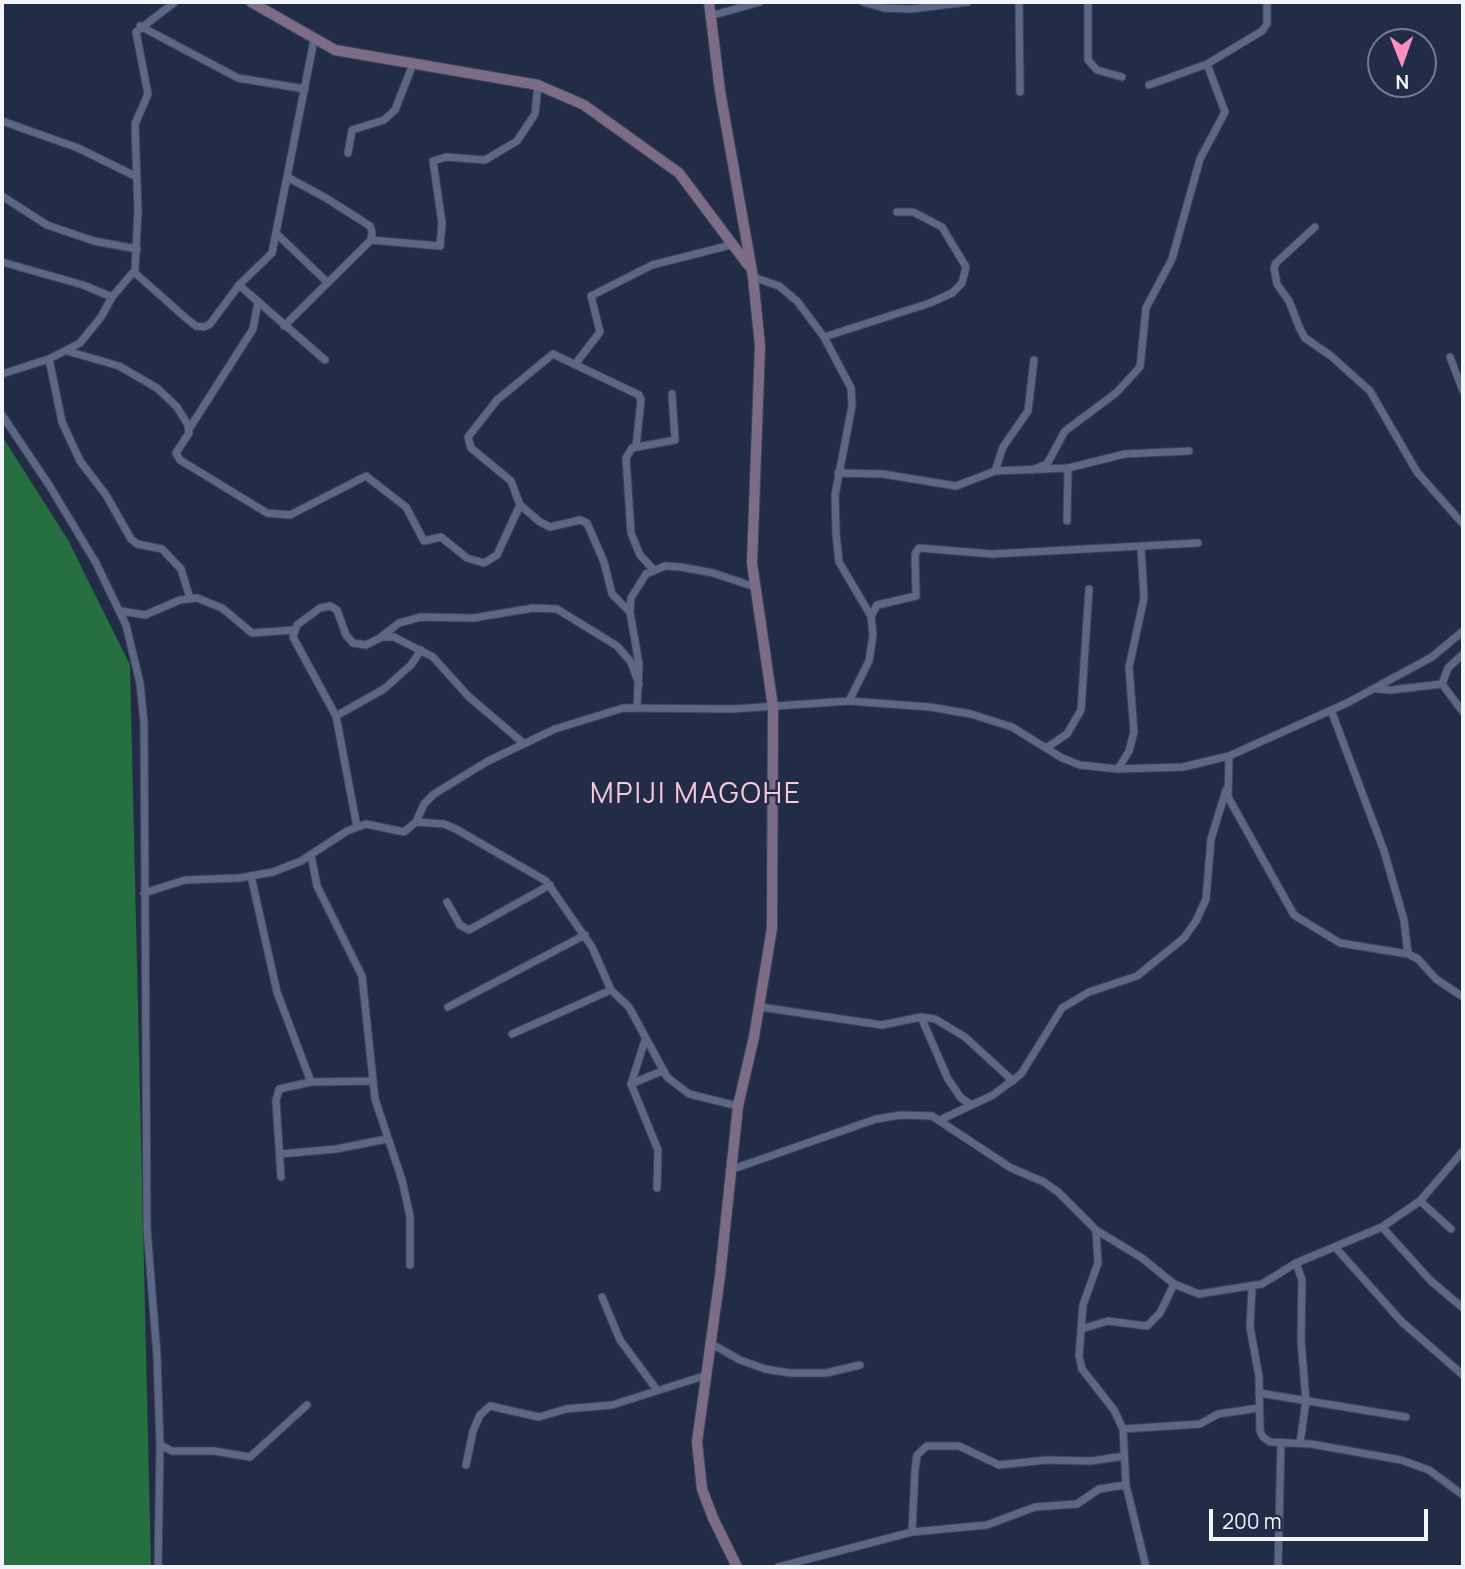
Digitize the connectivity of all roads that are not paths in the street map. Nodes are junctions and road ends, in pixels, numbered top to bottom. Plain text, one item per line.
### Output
1 (175, 2) edge
2 (251, 2) edge
3 (709, 2) edge
4 (760, 2) edge
5 (863, 2) edge
6 (968, 2) edge
7 (1019, 2) edge
8 (1088, 2) edge
9 (1267, 2) edge
10 (710, 16) junction
11 (140, 26) junction
12 (314, 40) junction
13 (414, 64) junction
14 (1206, 64) junction
15 (1122, 78) dead end
16 (538, 85) junction
17 (1149, 85) dead end
18 (304, 89) junction
19 (1020, 92) dead end
20 (2, 121) edge
21 (348, 153) dead end
22 (135, 176) junction
23 (287, 177) junction
24 (2, 196) edge
25 (897, 212) dead end
26 (1315, 227) dead end
27 (278, 234) junction
28 (371, 240) junction
29 (731, 245) junction
30 (137, 248) junction
31 (2, 262) edge
32 (134, 272) junction
33 (752, 272) junction
34 (327, 282) junction
35 (239, 285) junction
36 (111, 297) junction
37 (258, 302) junction
38 (930, 303) junction
39 (927, 313) dead end
40 (285, 326) junction
41 (824, 337) junction
42 (66, 351) junction
43 (1450, 357) dead end
44 (49, 359) junction
45 (326, 360) dead end
46 (1034, 360) dead end
47 (576, 363) junction
48 (2, 374) edge
49 (1463, 391) edge
50 (672, 394) dead end
51 (2, 415) edge
52 (189, 429) junction
53 (636, 447) junction
54 (1189, 451) dead end
55 (1068, 468) junction
56 (1032, 470) junction
57 (995, 471) junction
58 (838, 473) junction
59 (520, 505) junction
60 (1067, 521) dead end
61 (1463, 524) edge
62 (1198, 542) dead end
63 (1141, 547) junction
64 (653, 569) junction
65 (755, 587) junction
66 (1088, 589) dead end
67 (190, 598) junction
68 (121, 611) junction
69 (630, 612) junction
70 (871, 616) junction
71 (294, 630) junction
72 (1463, 632) edge
73 (382, 637) junction
74 (421, 650) junction
75 (1463, 654) edge
76 (639, 684) junction
77 (1442, 684) junction
78 (1377, 688) junction
79 (849, 701) junction
80 (637, 707) junction
81 (773, 707) junction
82 (1331, 710) junction
83 (1463, 712) edge
84 (337, 716) junction
85 (522, 742) junction
86 (1046, 748) junction
87 (1229, 756) junction
88 (1118, 769) junction
89 (1226, 790) junction
90 (416, 822) junction
91 (357, 827) junction
92 (311, 855) junction
93 (251, 876) junction
94 (550, 886) junction
95 (144, 892) junction
96 (447, 902) dead end
97 (585, 935) junction
98 (1408, 954) junction
99 (611, 990) junction
100 (1463, 997) edge
101 (449, 1007) dead end
102 (760, 1007) junction
103 (921, 1017) junction
104 (512, 1034) dead end
105 (645, 1040) junction
106 (662, 1071) junction
107 (371, 1081) junction
108 (1013, 1081) junction
109 (311, 1082) junction
110 (631, 1084) junction
111 (972, 1105) junction
112 (738, 1106) junction
113 (940, 1120) junction
114 (387, 1139) junction
115 (1463, 1151) edge
116 (280, 1154) junction
117 (733, 1169) junction
118 (281, 1177) dead end
119 (657, 1188) dead end
120 (1420, 1201) junction
121 (1382, 1227) junction
122 (1451, 1229) dead end
123 (1096, 1230) junction
124 (1335, 1247) junction
125 (1296, 1263) junction
126 (410, 1265) dead end
127 (1174, 1284) junction
128 (1252, 1287) junction
129 (602, 1297) dead end
130 (1463, 1308) edge
131 (1081, 1329) junction
132 (709, 1342) junction
133 (860, 1365) dead end
134 (1463, 1375) edge
135 (704, 1376) junction
136 (657, 1390) junction
137 (1259, 1392) junction
138 (1306, 1401) junction
139 (307, 1405) dead end
140 (1259, 1408) junction
141 (1406, 1417) dead end
142 (1123, 1429) junction
143 (1281, 1443) junction
144 (1300, 1443) junction
145 (160, 1445) junction
146 (1124, 1456) junction
147 (466, 1465) dead end
148 (1126, 1485) junction
149 (1463, 1495) edge
150 (912, 1532) junction
151 (158, 1567) edge
152 (737, 1567) edge
153 (778, 1567) edge
154 (1146, 1567) edge
155 (1278, 1567) edge

1 - 11 street
2 - 12 street
3 - 10 street
4 - 10 street
5 - 6 street
7 - 19 street
8 - 15 street
9 - 14 street
10 - 33 street
11 - 18 street
11 - 22 street
12 - 13 street
12 - 18 street
13 - 16 street
13 - 21 street
14 - 17 street
14 - 56 street
16 - 28 street
16 - 29 street
18 - 23 street
20 - 22 street
22 - 30 street
23 - 27 street
23 - 28 street
24 - 30 street
25 - 38 street
26 - 61 street
27 - 34 street
27 - 35 street
28 - 34 street
29 - 33 street
29 - 47 street
30 - 32 street
31 - 36 street
32 - 35 street
32 - 36 street
33 - 41 street
33 - 65 street
34 - 40 street
35 - 37 street
36 - 42 street
37 - 40 street
37 - 52 street
38 - 39 street
38 - 41 street
40 - 45 street
41 - 58 street
42 - 44 street
42 - 52 street
43 - 49 street
44 - 48 street
44 - 67 street
46 - 57 street
47 - 53 street
47 - 59 street
50 - 53 street
51 - 68 street
52 - 59 street
53 - 64 street
54 - 55 street
55 - 56 street
55 - 60 street
56 - 57 street
57 - 58 street
58 - 70 street
59 - 69 street
62 - 63 street
63 - 70 street
63 - 88 street
64 - 65 street
64 - 69 street
65 - 81 street
66 - 86 street
67 - 68 street
67 - 71 street
68 - 95 street
69 - 76 street
70 - 79 street
71 - 73 street
71 - 84 street
72 - 78 street
73 - 74 street
73 - 76 street
74 - 84 street
74 - 85 street
75 - 77 street
76 - 80 street
77 - 78 street
77 - 83 street
78 - 82 street
79 - 81 street
79 - 86 street
80 - 81 street
80 - 85 street
81 - 102 street
82 - 87 street
82 - 98 street
84 - 91 street
85 - 90 street
86 - 88 street
87 - 88 street
87 - 89 street
89 - 98 street
89 - 108 street
90 - 91 street
90 - 94 street
91 - 92 street
92 - 93 street
92 - 107 street
93 - 95 street
93 - 109 street
94 - 96 street
94 - 97 street
95 - 145 street
97 - 99 street
97 - 101 street
98 - 100 street
99 - 104 street
99 - 105 street
102 - 103 street
102 - 112 street
103 - 108 street
103 - 111 street
105 - 106 street
105 - 110 street
106 - 110 street
106 - 112 street
107 - 109 street
107 - 114 street
108 - 111 street
109 - 116 street
110 - 119 street
111 - 113 street
112 - 117 street
113 - 117 street
113 - 123 street
114 - 116 street
114 - 126 street
115 - 120 street
116 - 118 street
117 - 132 street
120 - 121 street
120 - 122 street
121 - 124 street
121 - 130 street
123 - 127 street
123 - 131 street
124 - 125 street
124 - 134 street
125 - 128 street
125 - 138 street
127 - 128 street
127 - 131 street
128 - 137 street
129 - 136 street
131 - 142 street
132 - 133 street
132 - 135 street
135 - 136 street
135 - 152 street
136 - 147 street
137 - 138 street
137 - 140 street
138 - 141 street
138 - 144 street
139 - 145 street
140 - 142 street
140 - 143 street
142 - 146 street
143 - 144 street
143 - 155 street
144 - 149 street
145 - 151 street
146 - 148 street
146 - 150 street
148 - 150 street
148 - 154 street
150 - 153 street

